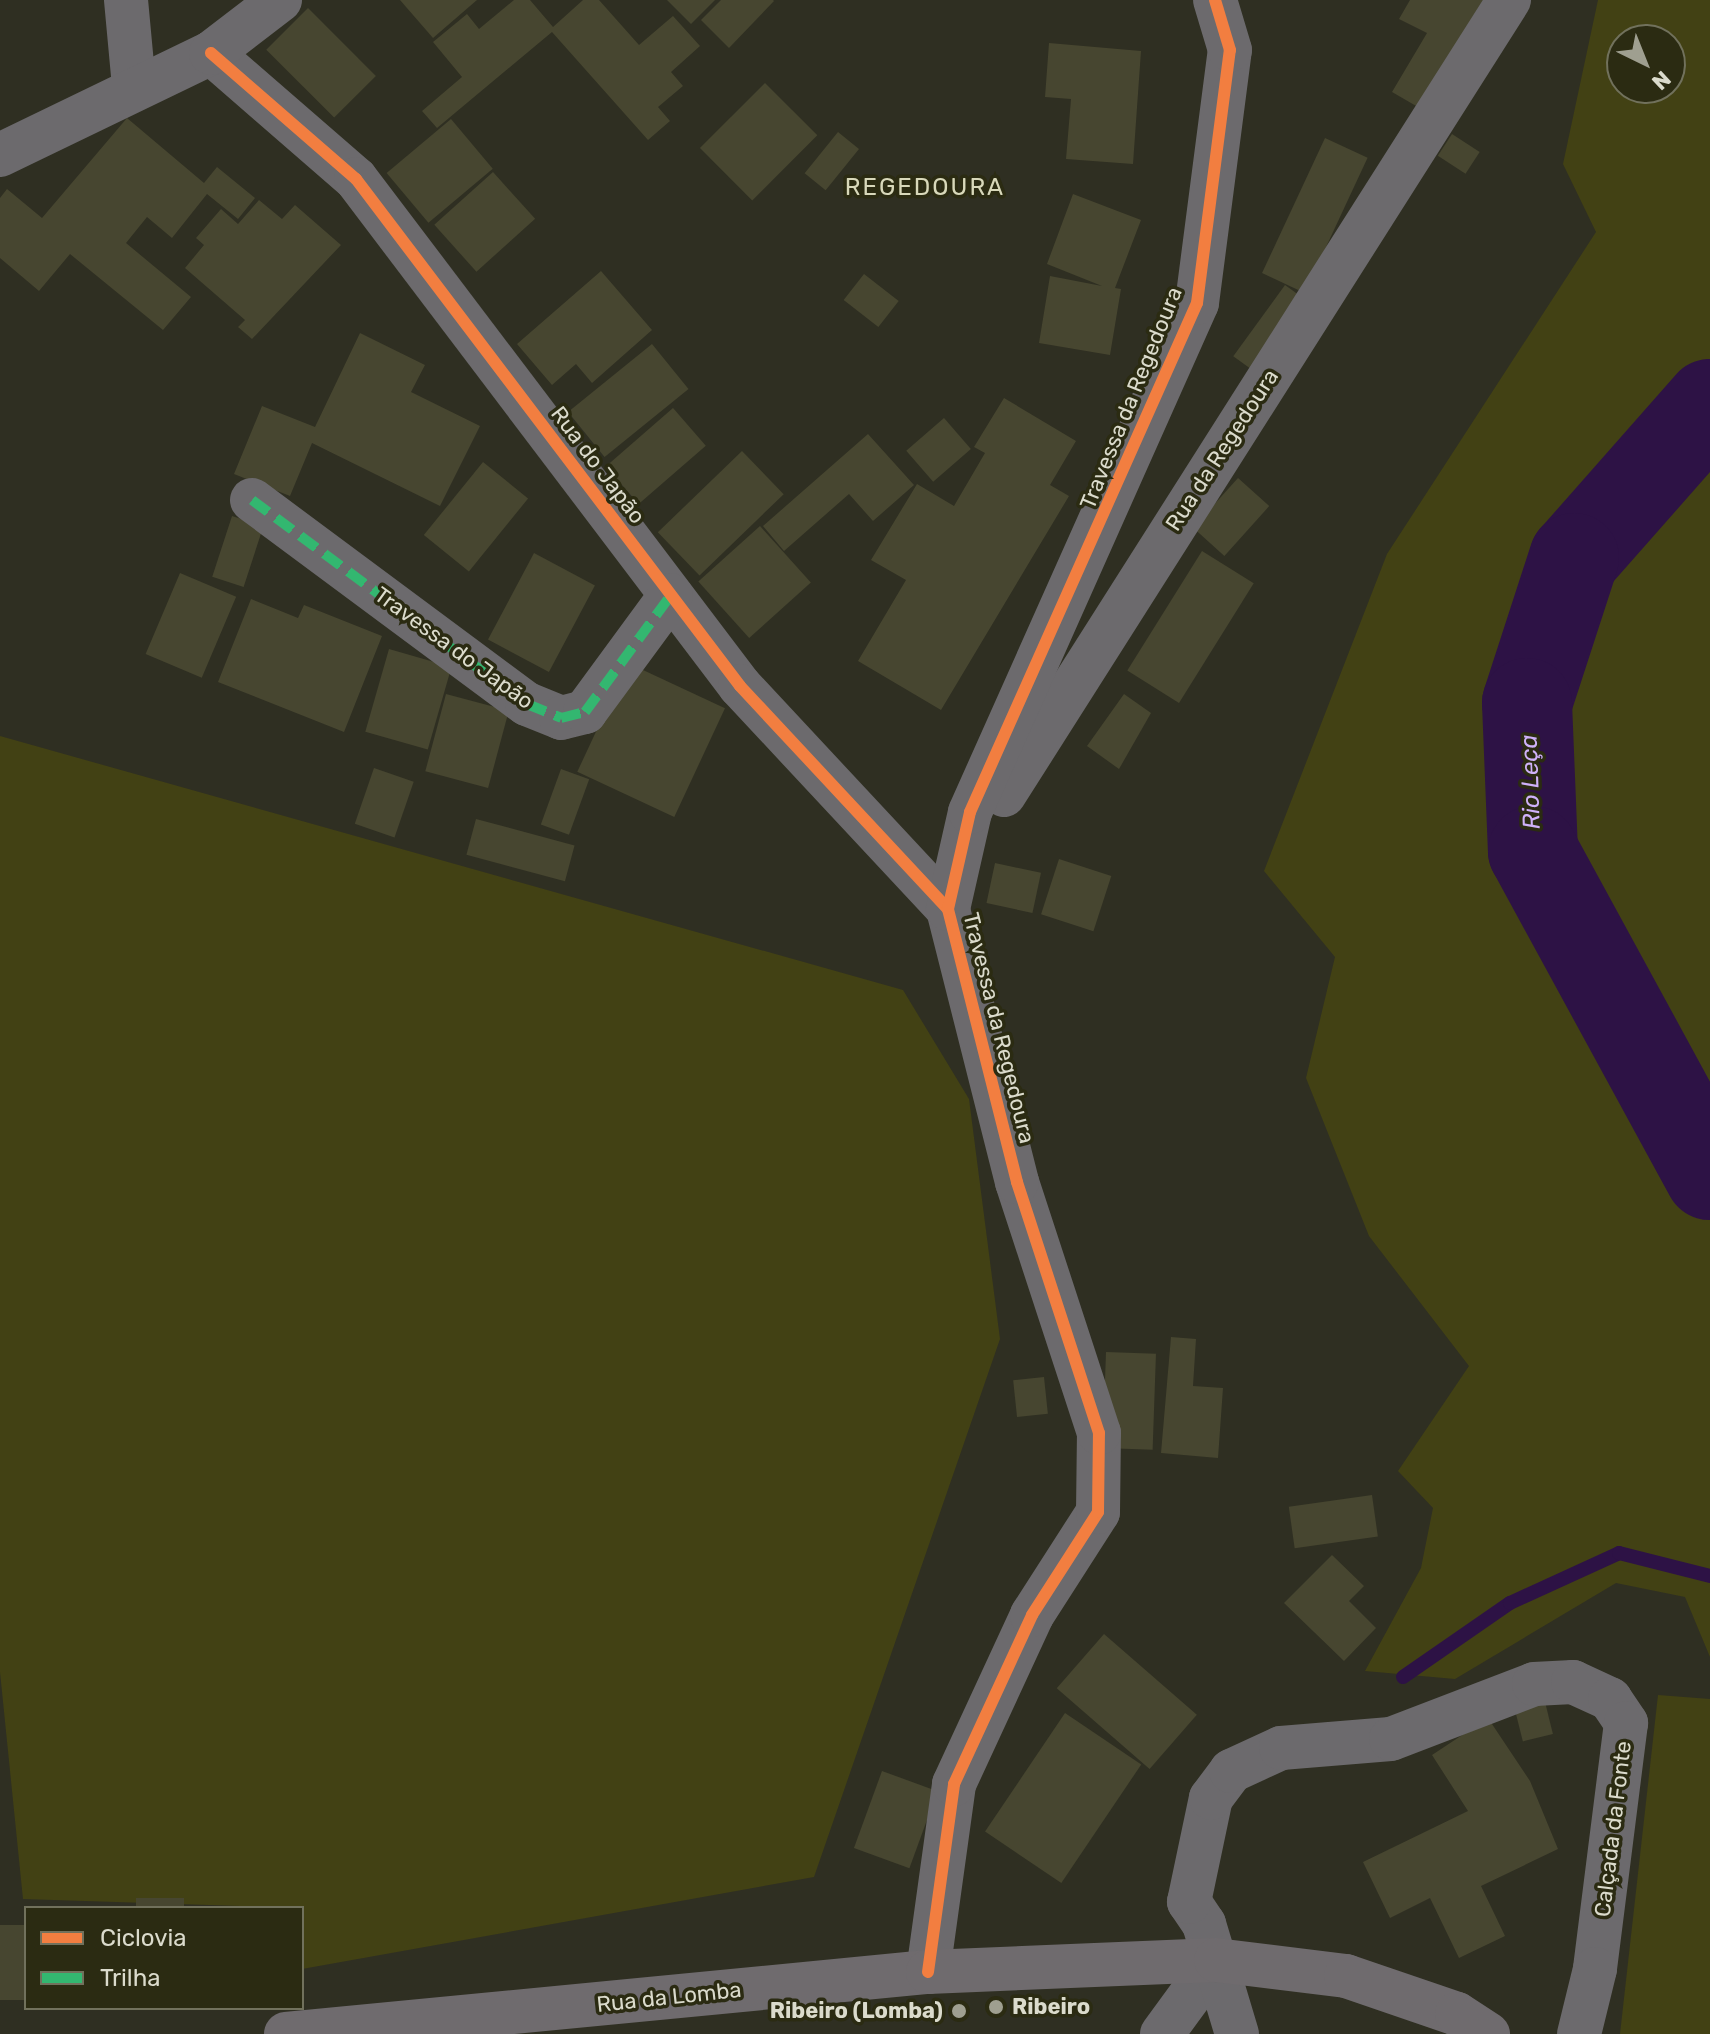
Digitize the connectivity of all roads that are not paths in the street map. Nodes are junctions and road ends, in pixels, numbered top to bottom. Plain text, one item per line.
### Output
1 (126, 0) edge
2 (280, 0) edge
3 (1215, 0) edge
4 (1509, 0) edge
5 (211, 53) junction
6 (134, 86) junction
7 (0, 155) edge
8 (252, 500) dead end
9 (671, 595) junction
10 (948, 909) junction
11 (1216, 1960) junction
12 (928, 1972) junction
13 (286, 2034) edge
14 (1162, 2034) edge
15 (1237, 2034) edge
16 (1488, 2034) edge
17 (1579, 2034) edge

1 - 6 street
2 - 5 street
3 - 10 street, Travessa da Regedoura
4 - 10 street, Rua da Regedoura
5 - 6 street
5 - 9 street, Rua do Japão
6 - 7 street
8 - 9 street, Travessa do Japão
9 - 10 street, Rua do Japão
10 - 12 street, Travessa da Regedoura
11 - 12 main road, Rua da Lomba
11 - 14 street
11 - 15 street
11 - 16 main road, Rua da Lomba
11 - 17 street, Calçada da Fonte
12 - 13 main road, Rua da Lomba

